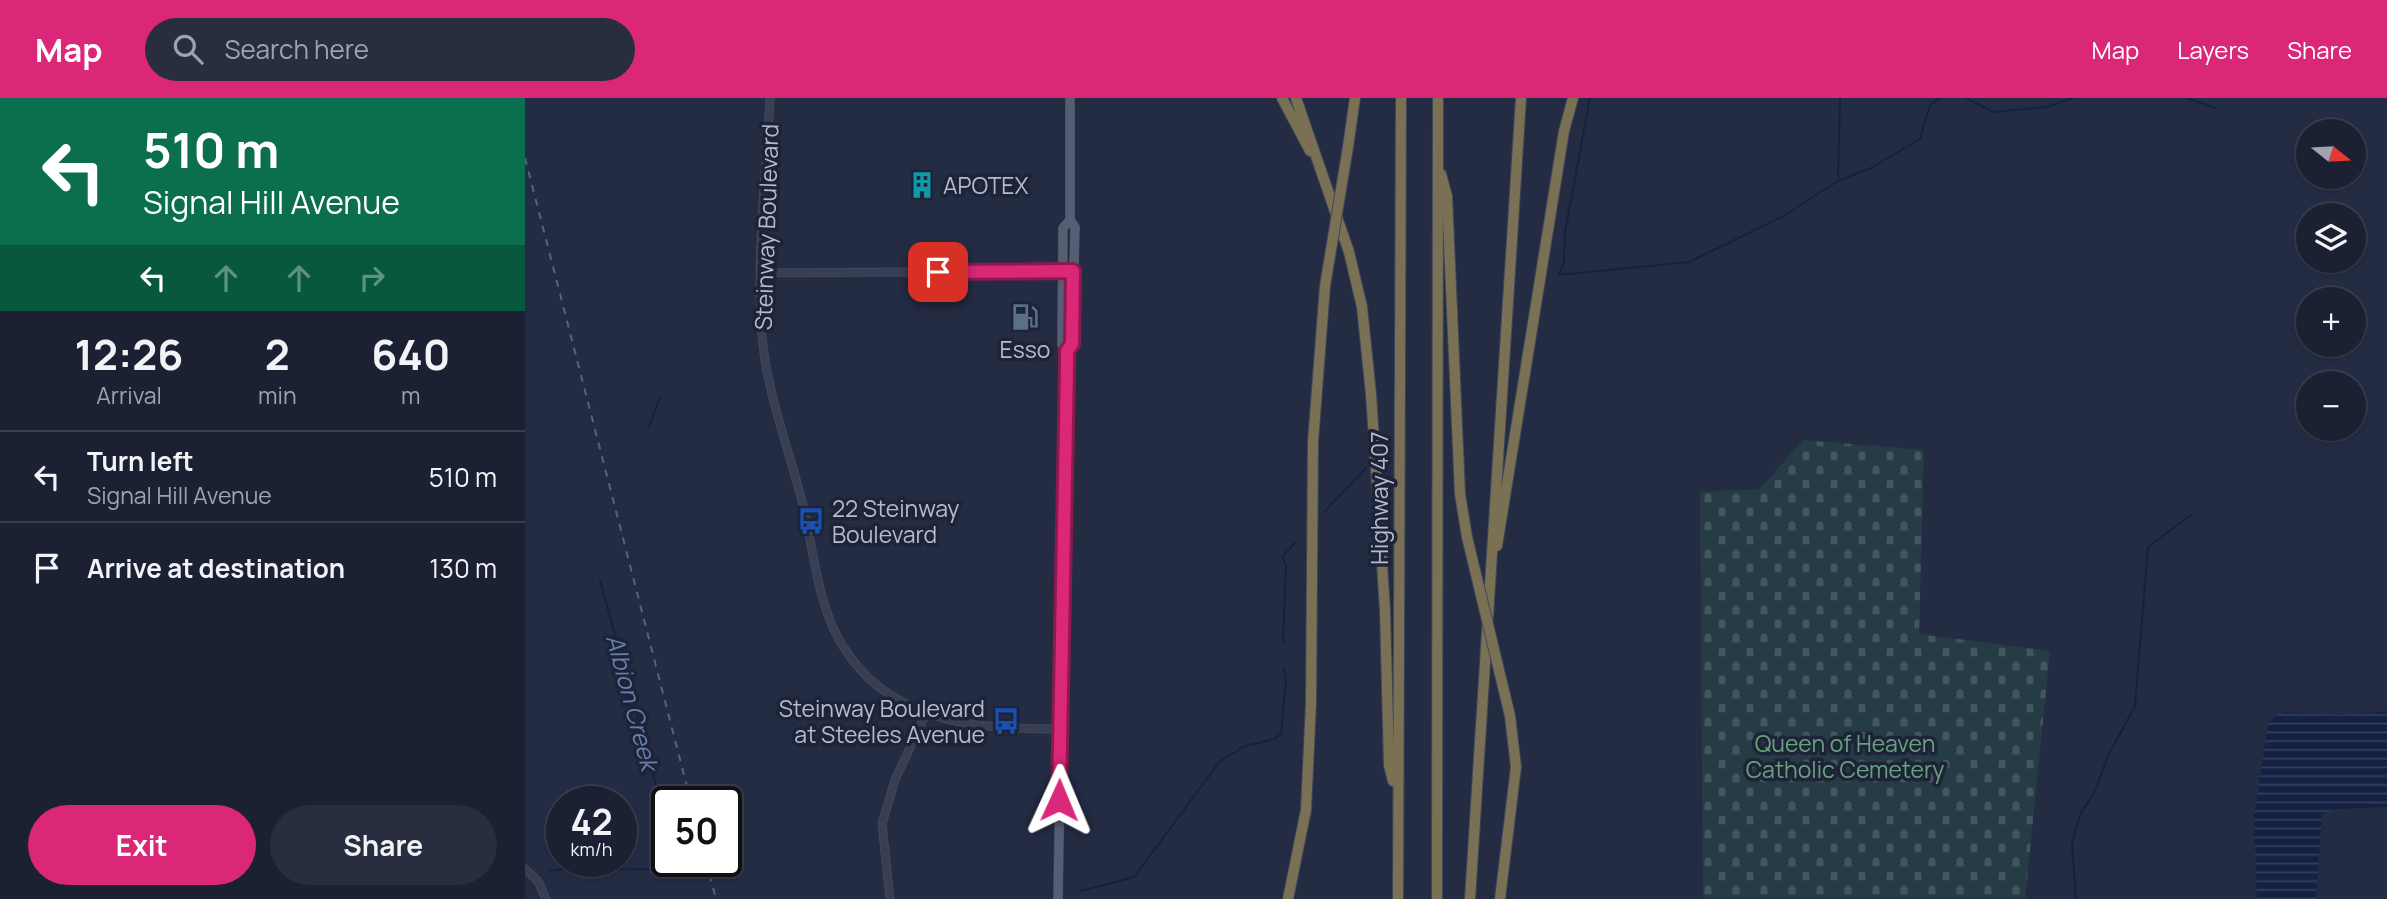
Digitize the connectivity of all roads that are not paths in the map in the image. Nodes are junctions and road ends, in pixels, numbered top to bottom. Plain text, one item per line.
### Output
1 (770, 98) edge
2 (1070, 98) edge
3 (1282, 98) edge
4 (1296, 98) edge
5 (1355, 98) edge
6 (1401, 98) edge
7 (1438, 98) edge
8 (1521, 98) edge
9 (1573, 98) edge
10 (1438, 162) junction
11 (1322, 171) junction
12 (1070, 220) junction
13 (1063, 271) junction
14 (1073, 271) junction
15 (762, 273) junction
16 (1067, 351) junction
17 (1491, 569) junction
18 (926, 713) junction
19 (1060, 729) junction
20 (1397, 797) junction
21 (525, 869) edge
22 (546, 899) edge
23 (890, 899) edge
24 (1058, 899) edge
25 (1288, 899) edge
26 (1398, 899) edge
27 (1437, 899) edge
28 (1470, 899) edge
29 (1500, 899) edge

1 - 15 street, Steinway Boulevard
2 - 12 main road
3 - 11 highway
4 - 11 highway
5 - 25 highway, bridge
6 - 20 highway, Highway 407
7 - 10 highway
8 - 17 highway
9 - 17 highway
10 - 27 highway
10 - 29 highway, bridge
11 - 20 highway
12 - 13 main road
12 - 14 main road
13 - 14 street
13 - 15 street
13 - 16 main road
14 - 16 main road
15 - 18 street, Steinway Boulevard
16 - 19 main road
17 - 28 highway
18 - 19 street, Steinway Boulevard
18 - 23 street
19 - 24 main road
20 - 26 highway, Highway 407
21 - 22 street

